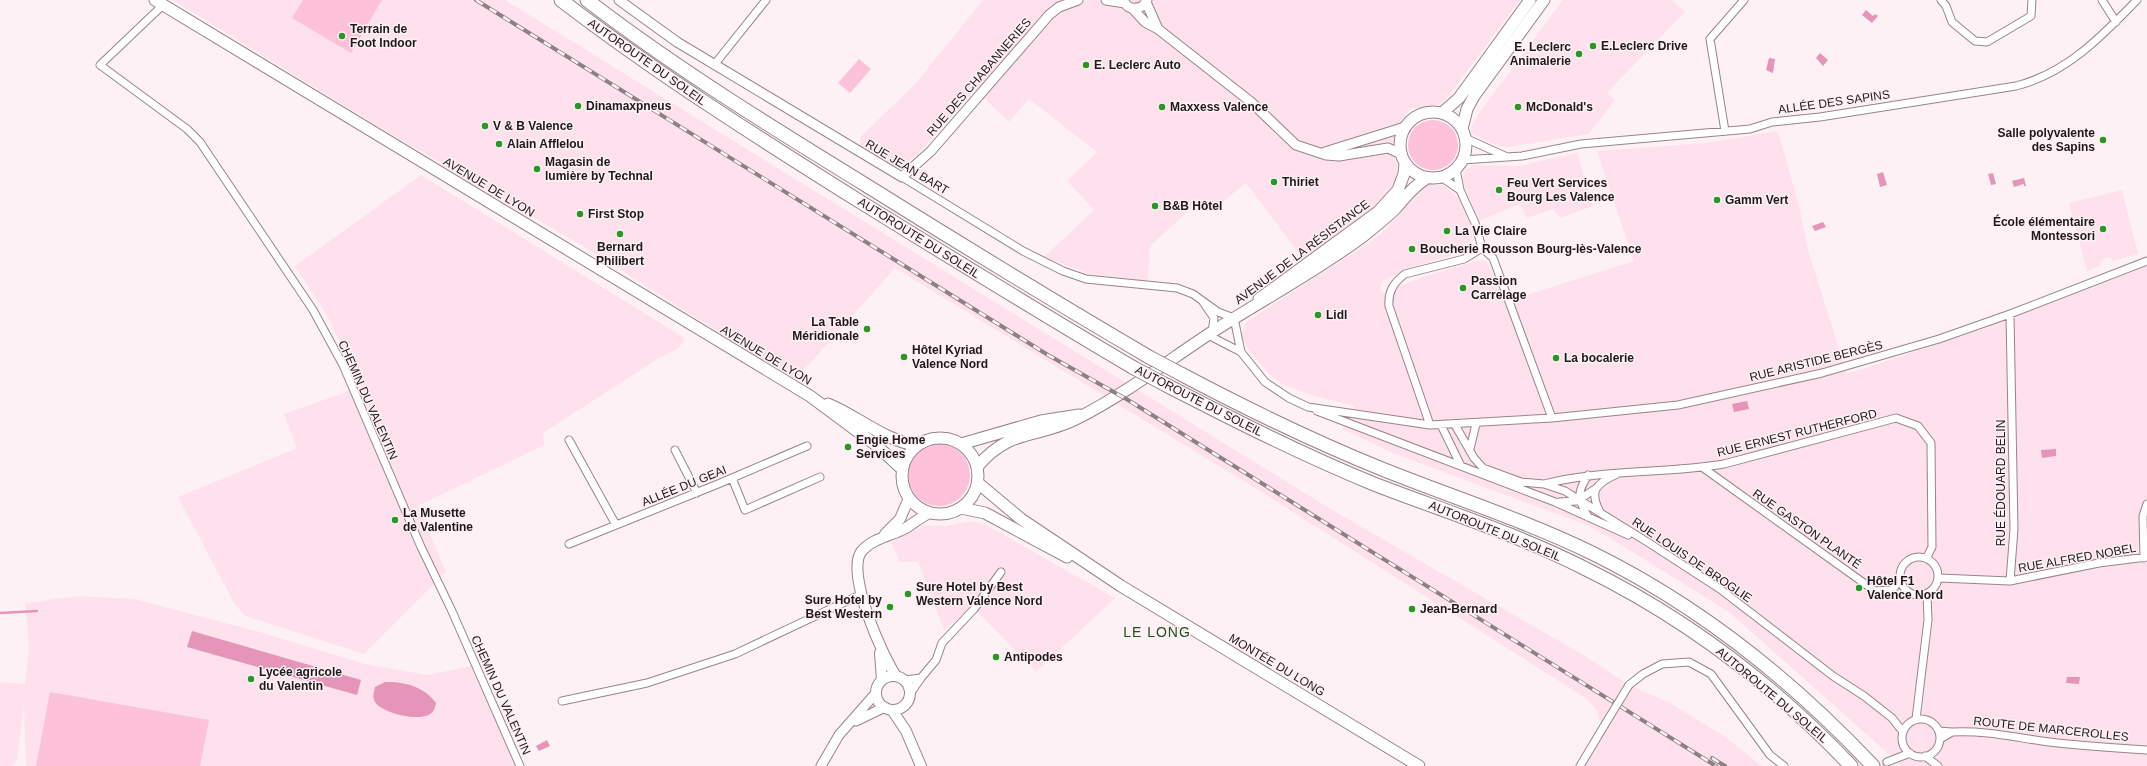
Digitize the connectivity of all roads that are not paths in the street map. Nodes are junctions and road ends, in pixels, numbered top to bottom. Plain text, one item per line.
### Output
1 (561, 0) edge
2 (587, 0) edge
3 (619, 0) edge
4 (766, 0) edge
5 (1078, 0) edge
6 (1106, 0) edge
7 (1530, 0) edge
8 (1544, 0) edge
9 (1744, 0) edge
10 (1941, 0) edge
11 (2032, 0) edge
12 (2102, 0) edge
13 (2137, 0) edge
14 (1147, 1) edge
15 (159, 2) edge
16 (1124, 2) edge
17 (1133, 9) junction
18 (2116, 22) junction
19 (1158, 30) junction
20 (714, 65) junction
21 (1442, 113) junction
22 (1405, 127) junction
23 (1725, 131) junction
24 (1463, 133) junction
25 (1318, 153) junction
26 (1505, 156) junction
27 (1403, 158) junction
28 (1459, 164) junction
29 (902, 177) junction
30 (1441, 177) junction
31 (1427, 178) junction
32 (1460, 190) junction
33 (1482, 248) junction
34 (2147, 261) edge
35 (1203, 302) junction
36 (2010, 314) junction
37 (1234, 318) junction
38 (1210, 334) junction
39 (1241, 352) junction
40 (810, 396) junction
41 (1308, 407) junction
42 (1086, 414) junction
43 (1552, 418) junction
44 (1476, 424) junction
45 (1430, 425) junction
46 (1441, 425) junction
47 (1455, 425) junction
48 (569, 440) dead end
49 (961, 444) junction
50 (918, 445) junction
51 (808, 446) dead end
52 (1470, 449) junction
53 (675, 450) dead end
54 (1461, 466) junction
55 (977, 467) junction
56 (1702, 468) junction
57 (902, 469) junction
58 (1621, 473) junction
59 (1588, 476) junction
60 (820, 477) dead end
61 (732, 478) junction
62 (978, 483) junction
63 (1544, 484) junction
64 (1595, 489) junction
65 (697, 493) junction
66 (909, 498) junction
67 (1579, 499) junction
68 (1555, 502) junction
69 (2147, 504) edge
70 (961, 508) junction
71 (930, 513) junction
72 (1601, 514) junction
73 (1588, 517) junction
74 (616, 525) junction
75 (879, 539) junction
76 (1649, 542) junction
77 (569, 544) dead end
78 (1927, 557) junction
79 (2145, 558) edge
80 (1001, 572) dead end
81 (1939, 578) junction
82 (1900, 580) junction
83 (2010, 581) junction
84 (1121, 586) junction
85 (862, 594) junction
86 (1927, 594) junction
87 (880, 649) junction
88 (900, 678) junction
89 (921, 678) junction
90 (882, 680) junction
91 (876, 693) junction
92 (910, 694) junction
93 (1919, 700) junction
94 (562, 701) dead end
95 (906, 704) junction
96 (888, 708) junction
97 (1892, 718) junction
98 (1916, 719) junction
99 (1924, 719) junction
100 (849, 724) junction
101 (1908, 724) junction
102 (906, 731) junction
103 (1939, 731) junction
104 (1903, 732) junction
105 (1952, 732) junction
106 (1940, 739) junction
107 (1904, 746) junction
108 (2147, 750) edge
109 (1934, 751) junction
110 (1910, 753) junction
111 (1925, 756) junction
112 (1895, 757) junction
113 (1887, 762) dead end
114 (520, 766) edge
115 (821, 766) edge
116 (921, 766) edge
117 (1419, 766) edge
118 (1580, 766) edge
119 (1784, 766) edge
120 (1851, 766) edge
121 (1873, 766) edge
122 (1938, 766) edge

1 - 120 highway, AUTOROUTE DU SOLEIL, bridge
2 - 121 highway, AUTOROUTE DU SOLEIL, bridge
3 - 20 street, RUE JEAN BART
4 - 20 street
5 - 29 street, RUE DES CHABANNERIES
6 - 16 street
7 - 21 main road
8 - 24 main road
9 - 23 street
10 - 11 street
12 - 18 street
13 - 18 street, ALLÉE DES SAPINS
14 - 17 street
14 - 19 street
15 - 40 main road, AVENUE DE LYON
15 - 114 street, CHEMIN DU VALENTIN
16 - 17 street
17 - 19 street
18 - 23 street, ALLÉE DES SAPINS
19 - 25 street
20 - 29 street, RUE JEAN BART
21 - 22 main road
21 - 24 main road
22 - 25 street
22 - 27 main road
23 - 26 street, ALLÉE DES SAPINS
24 - 26 street, ALLÉE DES SAPINS
24 - 28 main road
25 - 27 street
26 - 28 street, ALLÉE DES SAPINS
27 - 31 main road
27 - 37 main road, AVENUE DE LA RÉSISTANCE
28 - 30 main road
28 - 32 street
29 - 35 street, RUE JEAN BART
30 - 31 main road
30 - 32 street
31 - 37 main road, AVENUE DE LA RÉSISTANCE
32 - 33 street
33 - 43 street
33 - 45 street
34 - 36 street, RUE ARISTIDE BERGÈS
35 - 37 street, RUE JEAN BART
35 - 38 street, RUE JEAN BART
36 - 43 street, RUE ARISTIDE BERGÈS
36 - 83 street, RUE ÉDOUARD BELIN
37 - 38 main road, AVENUE DE LA RÉSISTANCE
37 - 39 street
38 - 39 street
38 - 42 main road, AVENUE DE LA RÉSISTANCE
39 - 41 street
40 - 50 main road, AVENUE DE LYON
40 - 57 main road, AVENUE DE LYON
41 - 45 street
41 - 54 street
42 - 49 main road, AVENUE DE LA RÉSISTANCE
42 - 55 main road, AVENUE DE LA RÉSISTANCE
43 - 44 street, RUE ARISTIDE BERGÈS
44 - 47 street
44 - 52 street
45 - 46 street
46 - 47 street
46 - 54 street
47 - 52 street, RUE LOUIS DE BROGLIE
48 - 74 street
49 - 50 main road
49 - 55 main road
50 - 57 main road
51 - 61 street, ALLÉE DU GEAI
52 - 63 street, RUE LOUIS DE BROGLIE
53 - 65 street
54 - 68 street
55 - 62 main road
56 - 58 street, RUE ERNEST RUTHERFORD
56 - 78 street, RUE ERNEST RUTHERFORD
56 - 82 street, RUE GASTON PLANTÉ
57 - 66 main road
58 - 59 street, RUE ERNEST RUTHERFORD
58 - 64 street
59 - 63 street, RUE ERNEST RUTHERFORD
59 - 67 street
60 - 61 street
61 - 65 street, ALLÉE DU GEAI
62 - 70 main road
62 - 84 main road, MONTÉE DU LONG
63 - 67 street, RUE LOUIS DE BROGLIE
64 - 67 street
64 - 72 street
65 - 74 street, ALLÉE DU GEAI
66 - 71 main road
66 - 75 main road
67 - 68 street
67 - 72 street, RUE LOUIS DE BROGLIE
67 - 73 street
68 - 73 street
69 - 79 street
70 - 71 main road
70 - 84 main road, MONTÉE DU LONG
71 - 75 main road
72 - 76 street, RUE LOUIS DE BROGLIE
73 - 76 street
74 - 77 street, ALLÉE DU GEAI
75 - 85 main road
76 - 97 street, RUE LOUIS DE BROGLIE
78 - 81 street
78 - 82 street
79 - 83 street, RUE ALFRED NOBEL
80 - 89 street
81 - 83 street
81 - 86 street
82 - 86 street
84 - 117 main road, MONTÉE DU LONG
85 - 87 main road
85 - 94 street
86 - 93 street
87 - 88 main road
87 - 90 main road
88 - 89 street
88 - 90 main road
88 - 92 main road
89 - 92 street
90 - 91 main road
91 - 96 main road
91 - 100 street
92 - 95 main road
93 - 98 street
93 - 99 street
95 - 96 main road
95 - 102 main road
96 - 100 street
96 - 102 main road
97 - 101 street, RUE LOUIS DE BROGLIE
97 - 104 street, RUE LOUIS DE BROGLIE
98 - 99 street
98 - 101 street
99 - 103 street
100 - 115 street
101 - 104 street
102 - 116 main road
103 - 105 street, ROUTE DE MARCEROLLES
103 - 106 street
104 - 107 street
105 - 106 street, ROUTE DE MARCEROLLES
105 - 108 street, ROUTE DE MARCEROLLES
106 - 109 street
107 - 110 street
107 - 112 street
109 - 111 street
109 - 122 street
110 - 111 street
110 - 112 street
111 - 122 street
112 - 113 street
118 - 119 street, bridge

